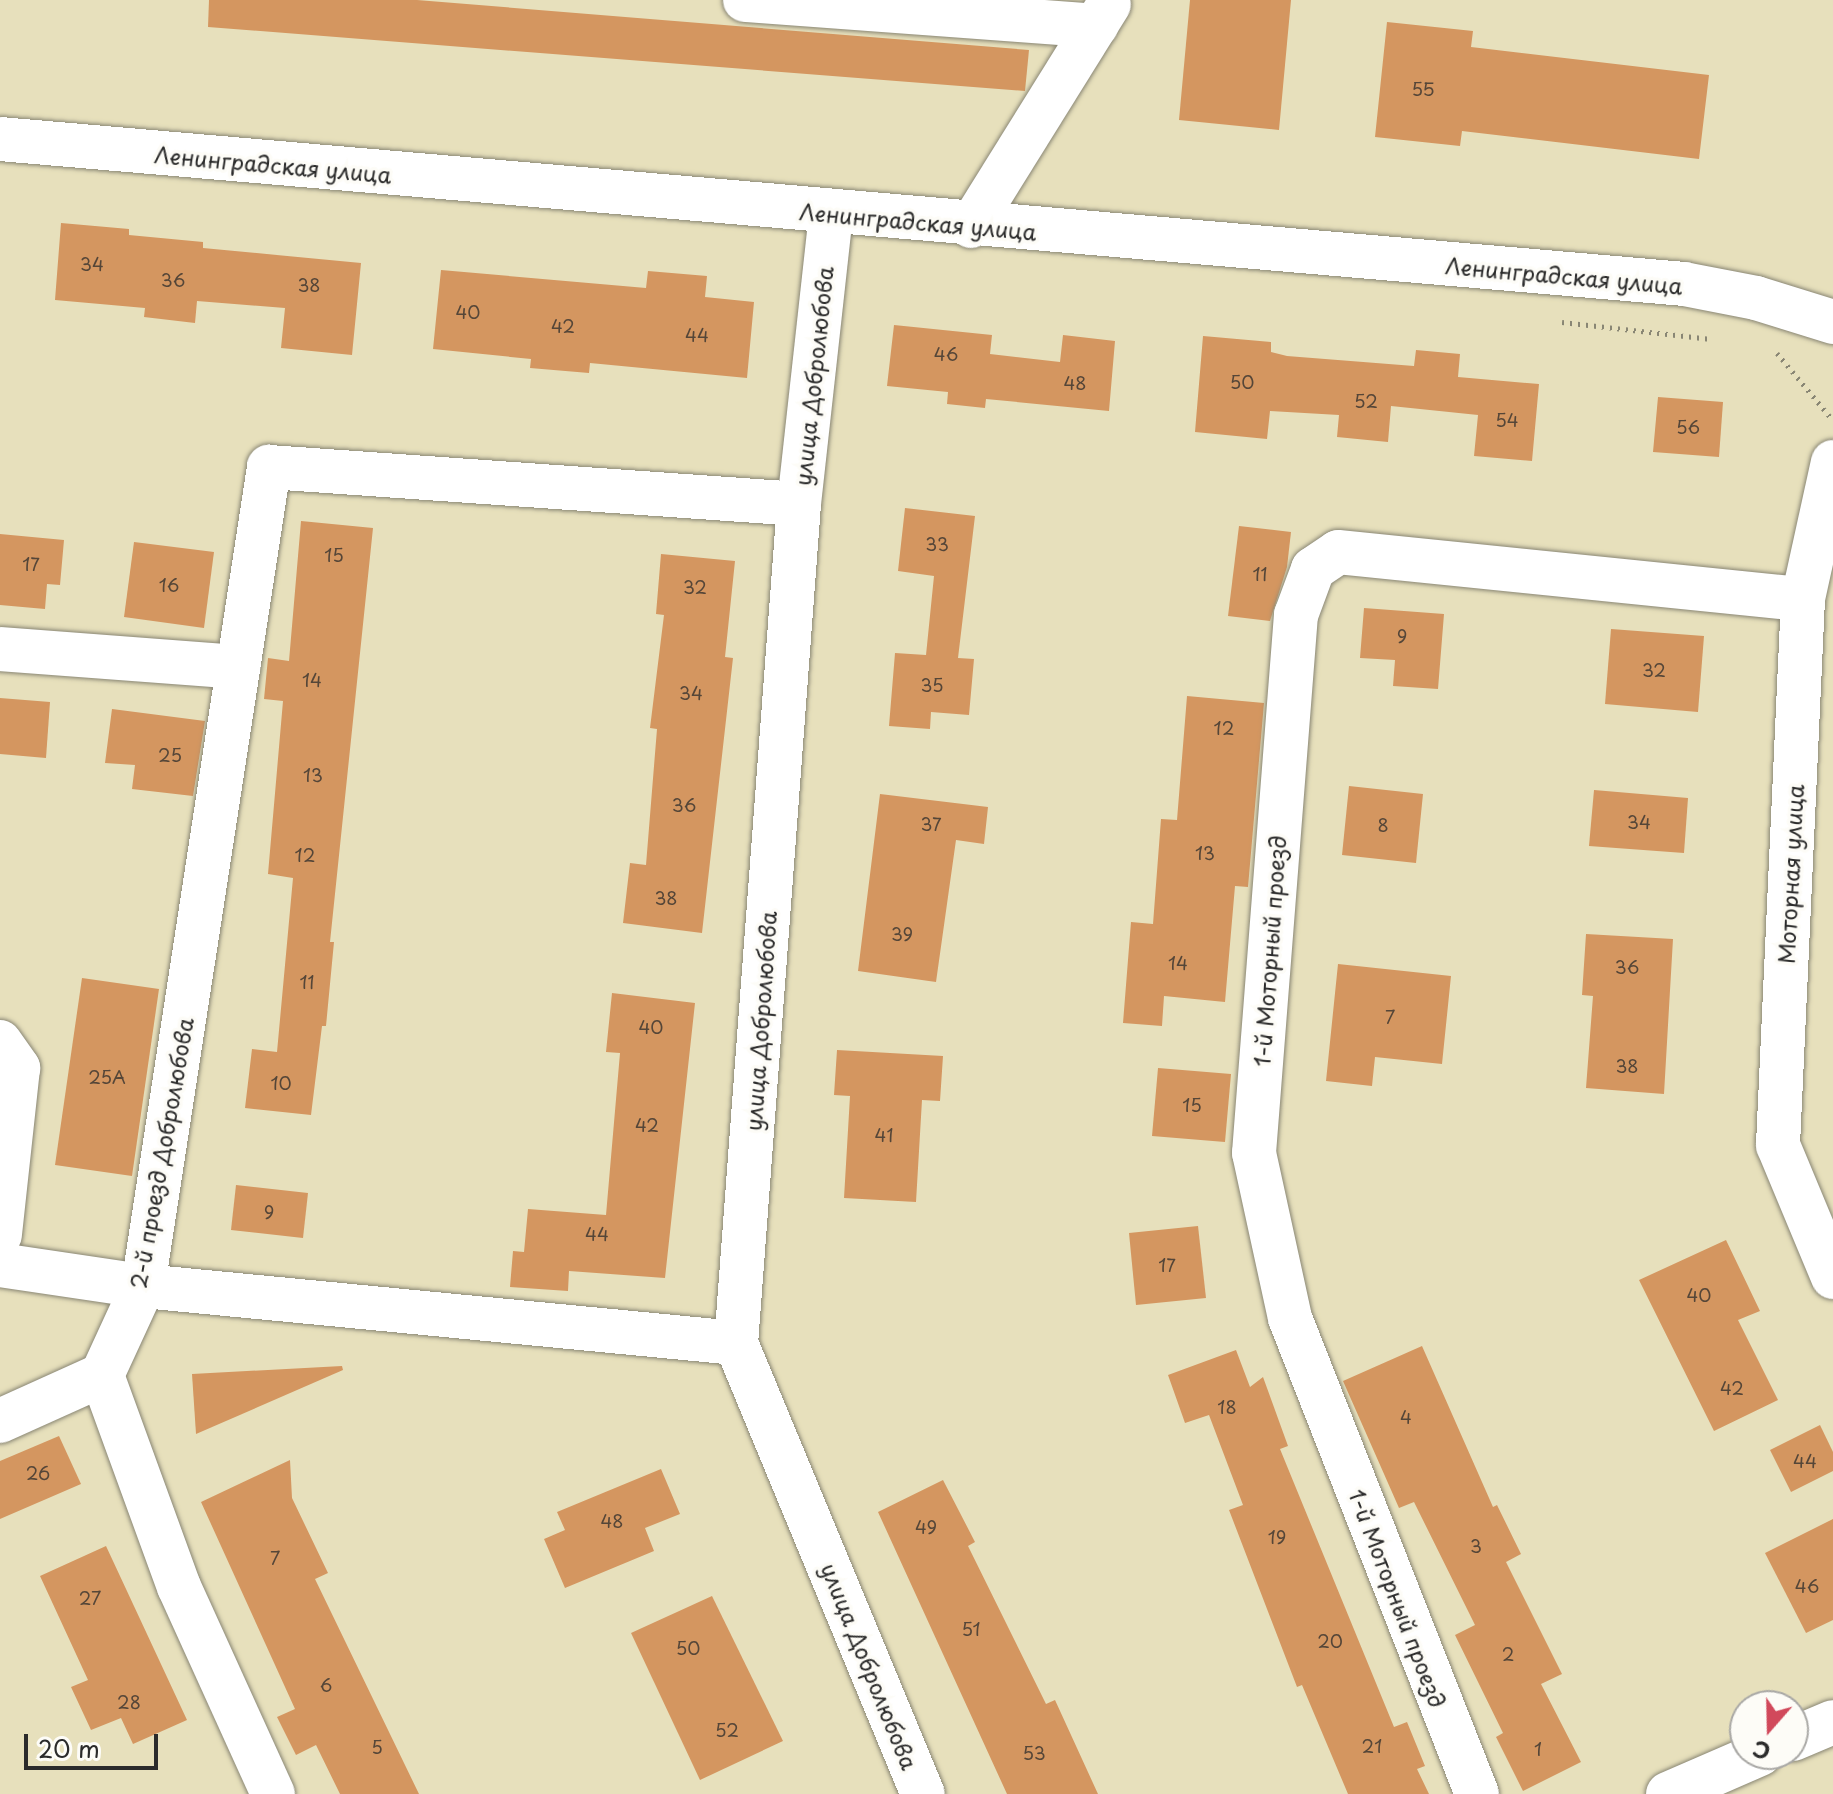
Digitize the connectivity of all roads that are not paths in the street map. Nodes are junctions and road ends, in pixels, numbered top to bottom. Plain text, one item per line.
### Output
1 (745, 0) edge
2 (1104, 13) edge
3 (0, 139) edge
4 (831, 214) junction
5 (971, 226) junction
6 (1833, 322) edge
7 (1833, 462) edge
8 (799, 504) junction
9 (1803, 599) junction
10 (0, 649) edge
11 (238, 667) junction
12 (0, 1042) edge
13 (0, 1235) edge
14 (0, 1265) edge
15 (1833, 1277) edge
16 (143, 1286) junction
17 (736, 1343) junction
18 (102, 1375) junction
19 (0, 1421) edge
20 (1833, 1722) edge
21 (1809, 1732) edge
22 (1729, 1767) edge
23 (273, 1794) edge
24 (923, 1794) edge
25 (1477, 1794) edge
26 (1668, 1794) edge

1 - 2 street
2 - 5 street
3 - 4 street, Ленинградская улица
4 - 5 street, Ленинградская улица
4 - 8 street, улица Добролюбова
5 - 6 street, Ленинградская улица
7 - 9 street, Моторная улица
8 - 11 street, 2-й проезд Добролюбова
8 - 17 street, улица Добролюбова
9 - 15 street, Моторная улица
9 - 25 street, 1-й Моторный проезд
10 - 11 street
11 - 16 street, 2-й проезд Добролюбова
12 - 13 street
14 - 16 street
16 - 17 street
16 - 18 street, 2-й проезд Добролюбова
17 - 24 street, улица Добролюбова
18 - 19 street
18 - 23 street
20 - 21 street
22 - 26 street

